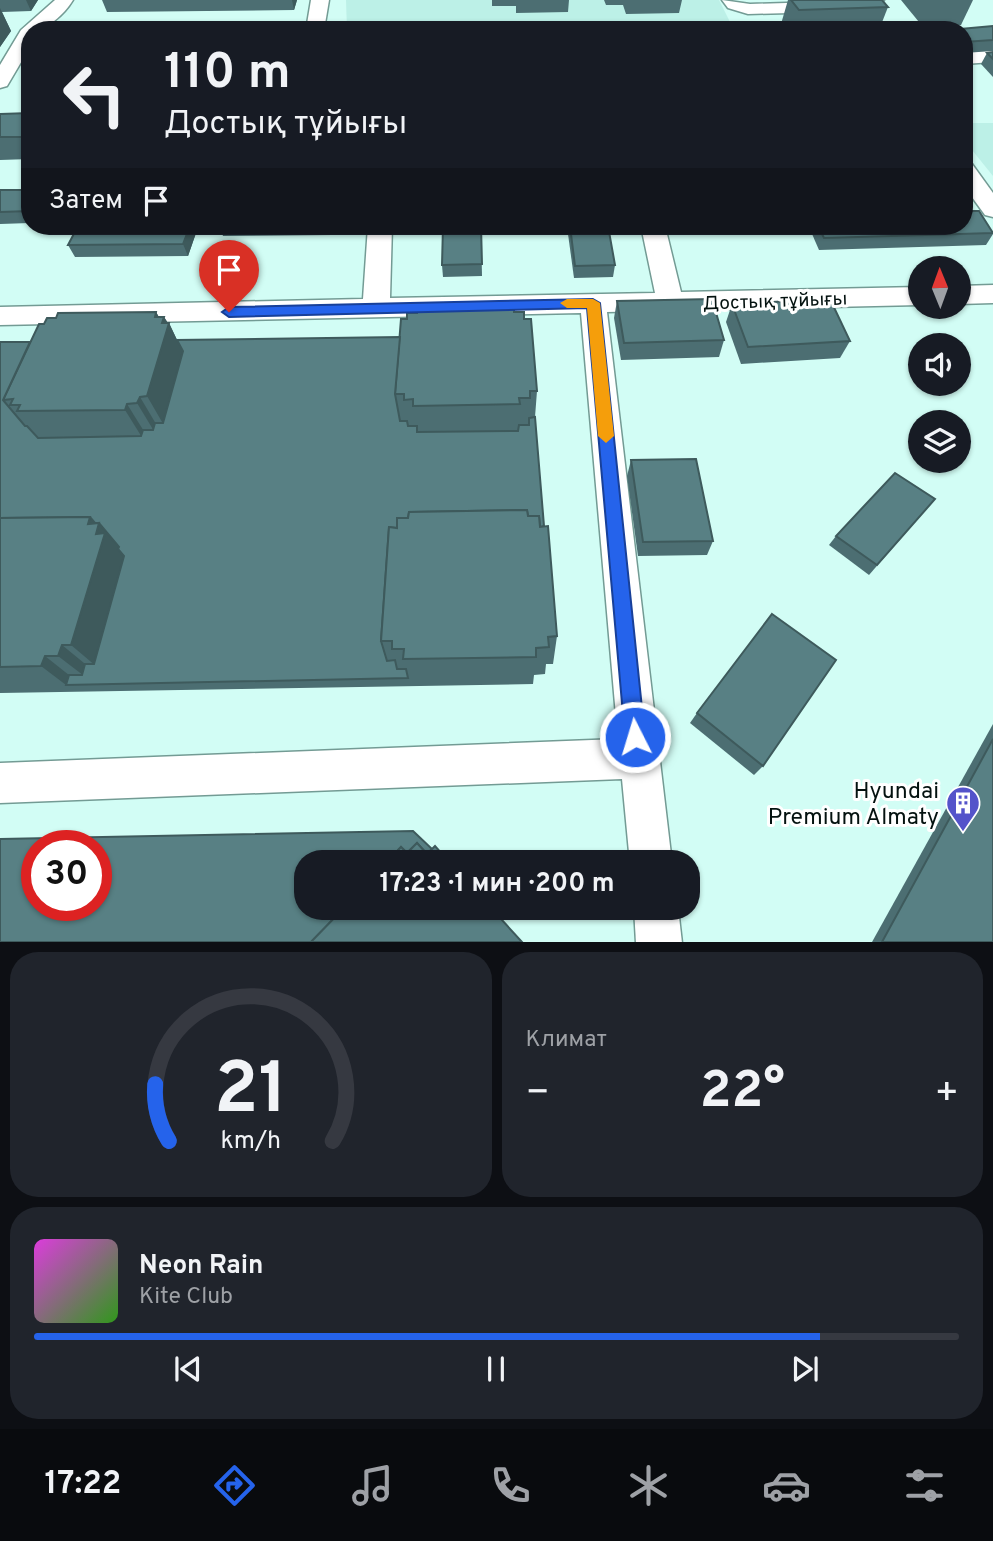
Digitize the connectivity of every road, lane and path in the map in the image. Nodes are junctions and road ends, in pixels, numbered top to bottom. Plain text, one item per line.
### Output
1 (64, 0) edge
2 (320, 0) edge
3 (875, 0) edge
4 (733, 2) edge
5 (35, 21) edge
6 (316, 21) edge
7 (743, 21) edge
8 (21, 52) edge
9 (993, 56) edge
10 (973, 57) edge
11 (0, 82) edge
12 (973, 188) edge
13 (982, 207) edge
14 (380, 235) edge
15 (655, 235) edge
16 (993, 294) edge
17 (971, 295) edge
18 (908, 296) edge
19 (593, 303) junction
20 (670, 303) junction
21 (376, 309) junction
22 (0, 316) edge
23 (637, 758) junction
24 (0, 783) edge
25 (648, 850) edge
26 (657, 920) edge
27 (659, 942) edge

1 - 5 street
2 - 6 street
3 - 4 street
4 - 7 street
8 - 11 street
9 - 10 street
12 - 13 street
14 - 21 street
15 - 20 street
16 - 17 street
18 - 20 street, Достық тұйығы
19 - 20 street, Достық тұйығы
19 - 21 street, Достық тұйығы
19 - 23 street
21 - 22 street, Достық тұйығы
23 - 24 street
23 - 25 street
26 - 27 street

